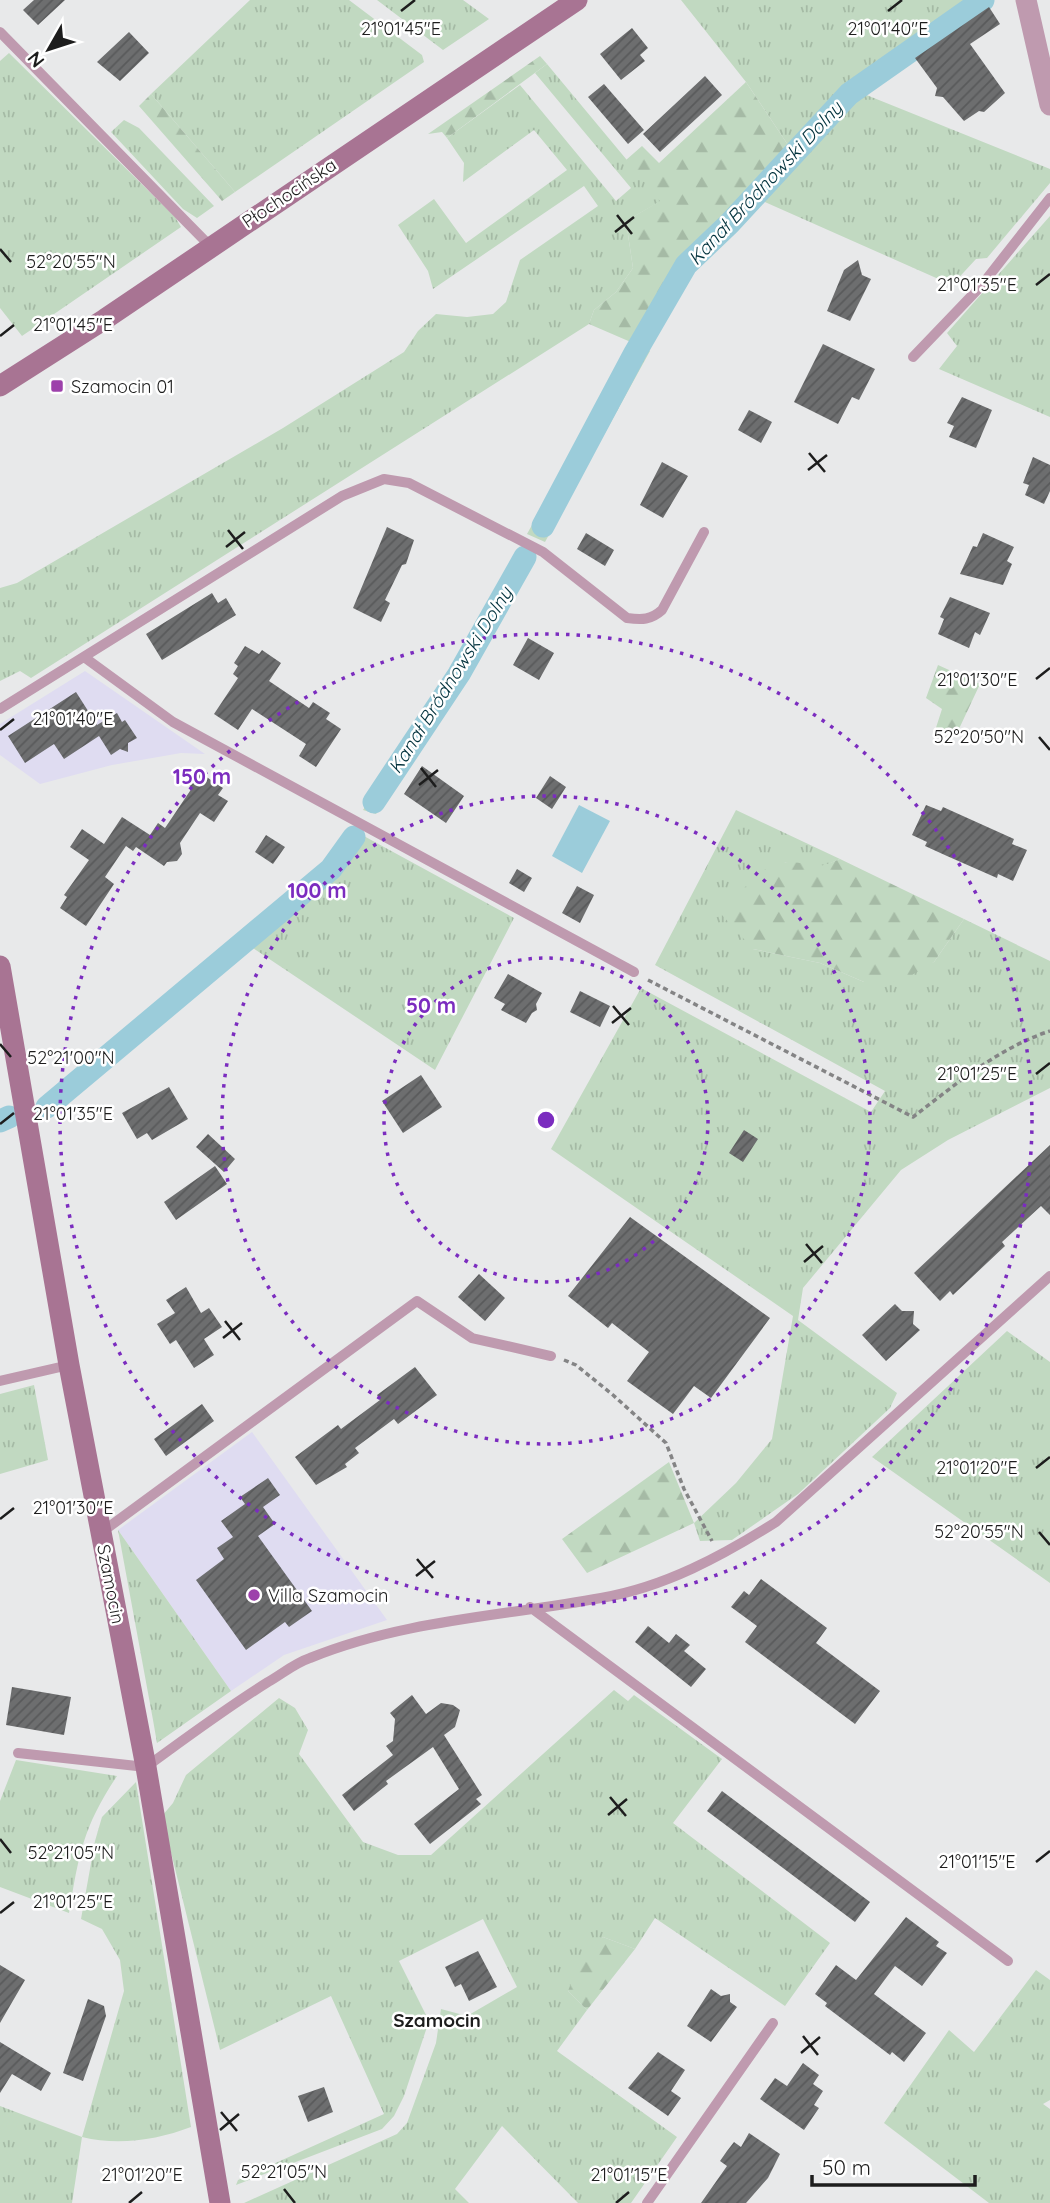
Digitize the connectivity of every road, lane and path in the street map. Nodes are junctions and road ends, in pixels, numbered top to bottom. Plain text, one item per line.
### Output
1 (577, 0) edge
2 (1026, 0) edge
3 (0, 32) edge
4 (1050, 105) edge
5 (1050, 198) edge
6 (210, 246) junction
7 (913, 357) dead end
8 (0, 386) edge
9 (704, 532) dead end
10 (84, 657) junction
11 (0, 709) edge
12 (0, 966) edge
13 (634, 972) joint
14 (1050, 1031) edge
15 (1050, 1276) edge
16 (551, 1356) joint
17 (69, 1365) junction
18 (0, 1381) edge
19 (102, 1532) junction
20 (721, 1555) junction
21 (530, 1607) junction
22 (18, 1753) dead end
23 (146, 1767) junction
24 (1008, 1961) dead end
25 (773, 2023) dead end
26 (220, 2203) edge
27 (647, 2203) edge

1 - 6 street, Płochocińska
2 - 4 street
3 - 6 lane
5 - 7 lane
6 - 8 street, Płochocińska
9 - 10 lane
10 - 11 lane
10 - 13 lane
12 - 17 street, Szamocin
13 - 14 path
15 - 20 lane
16 - 19 lane
16 - 20 path
17 - 18 lane
17 - 19 street, Szamocin
19 - 23 street, Szamocin
20 - 21 lane
21 - 23 lane
21 - 24 lane
22 - 23 lane
23 - 26 street, Szamocin
25 - 27 lane

